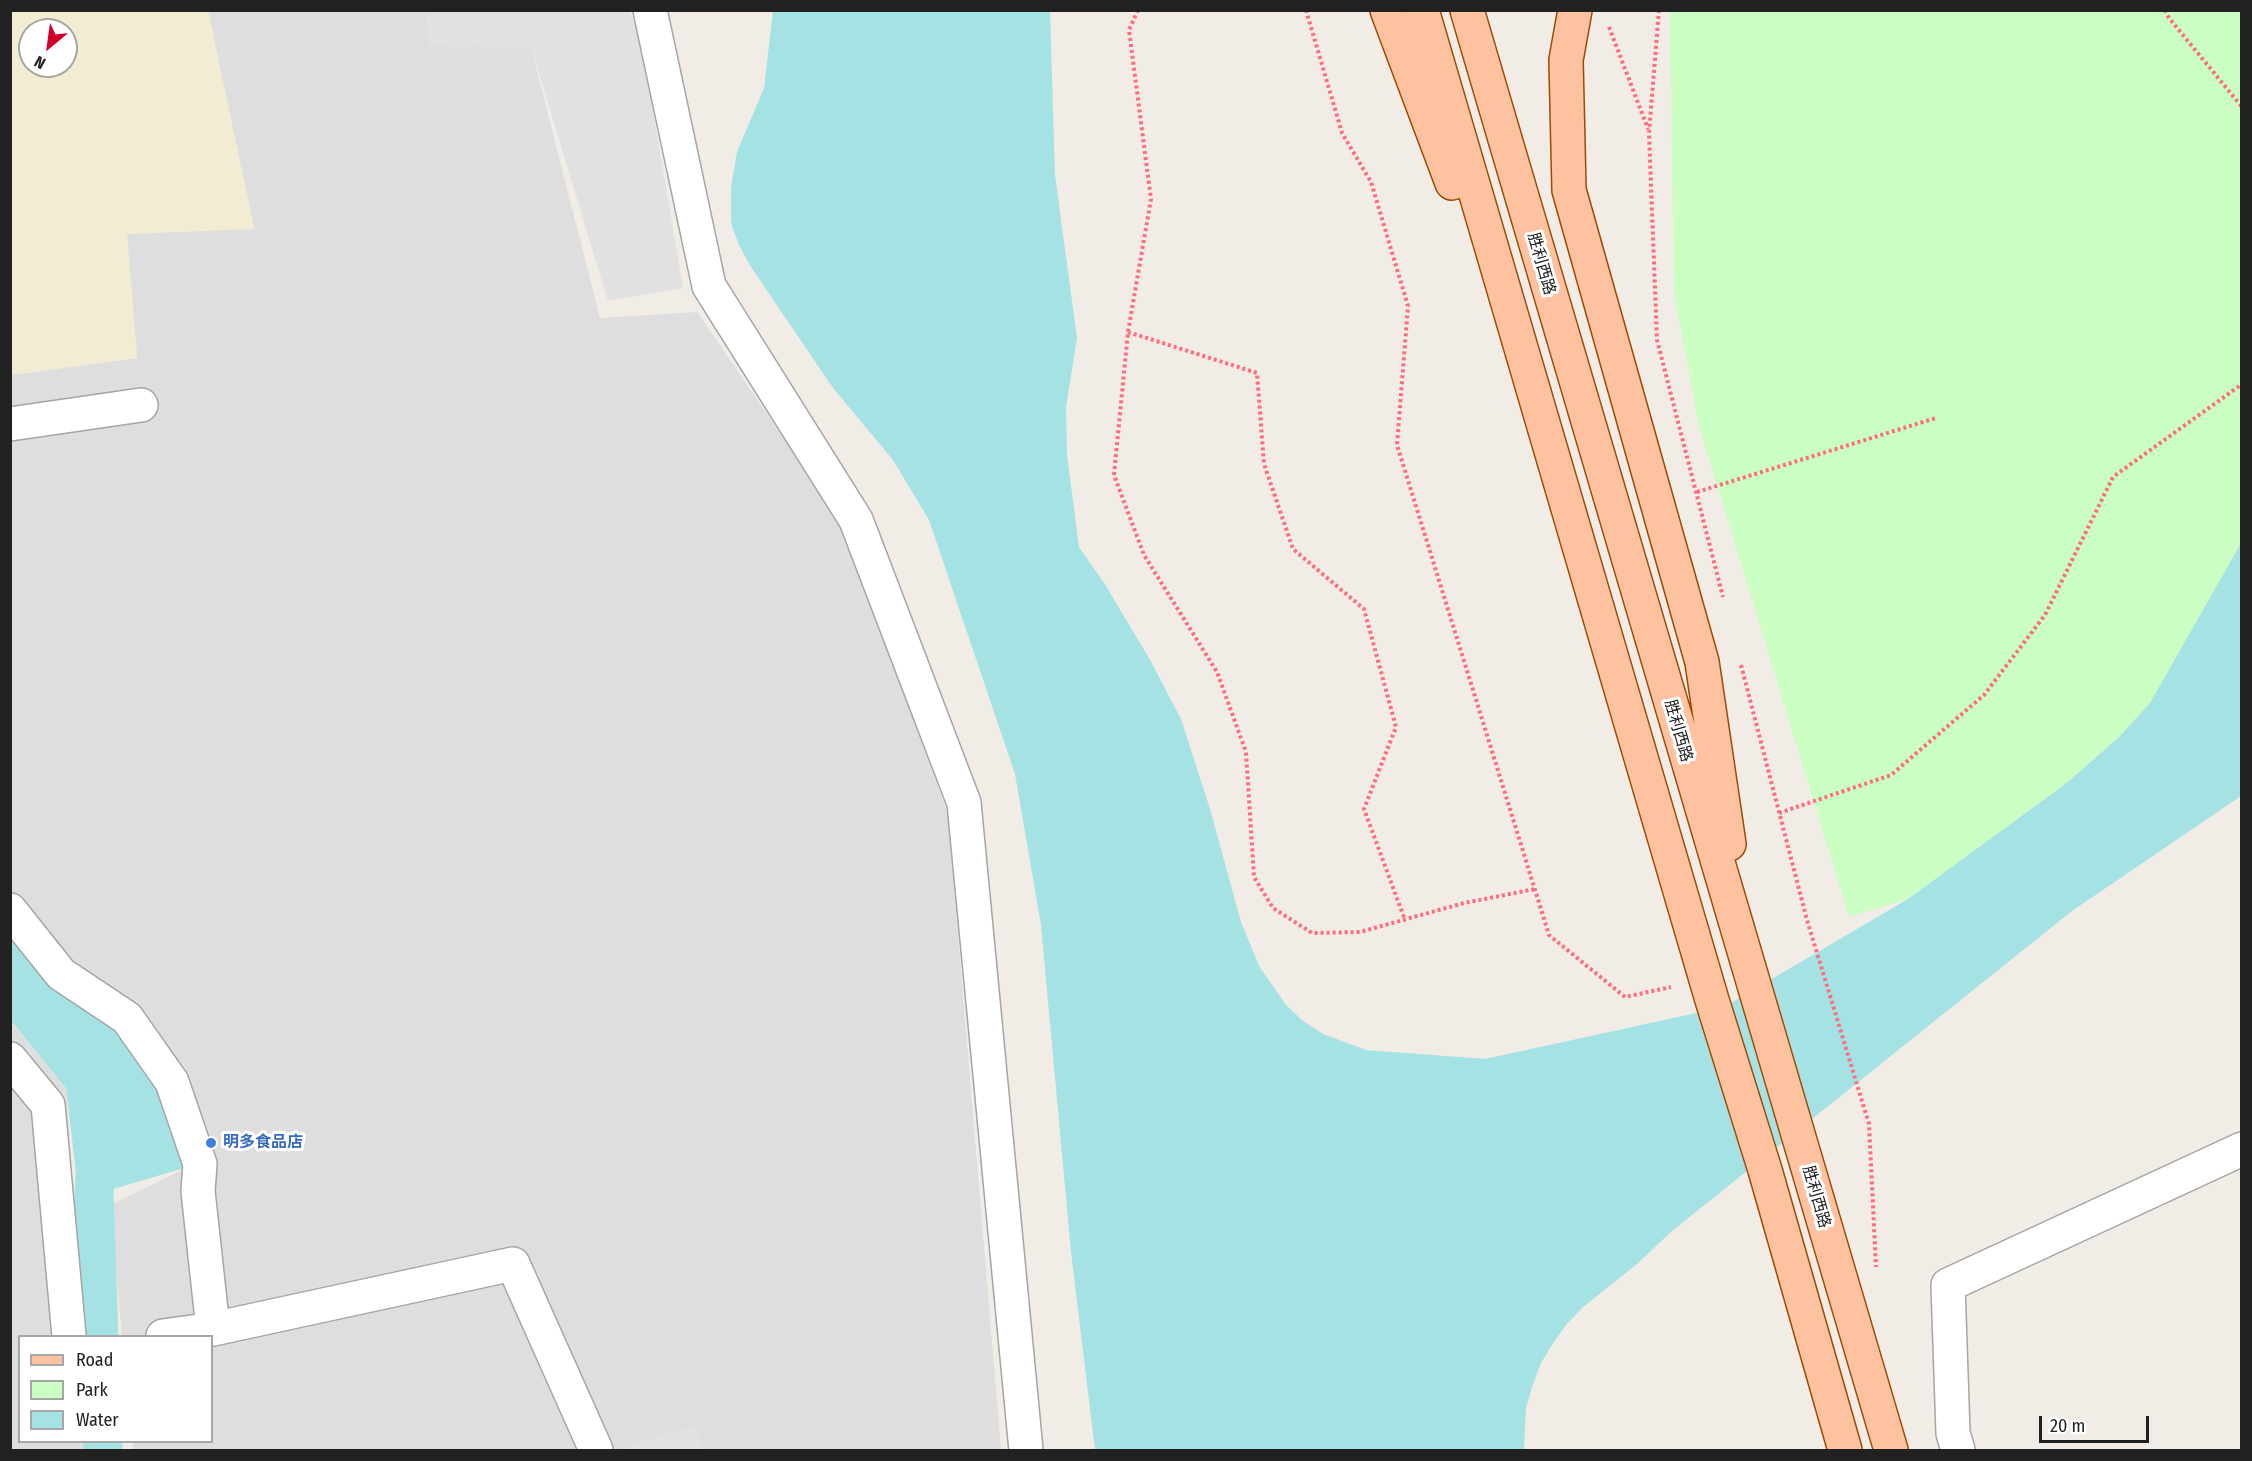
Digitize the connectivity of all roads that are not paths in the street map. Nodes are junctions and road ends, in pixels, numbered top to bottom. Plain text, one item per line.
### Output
1 (650, 10) edge
2 (1387, 10) edge
3 (1422, 10) edge
4 (1467, 10) edge
5 (1575, 10) edge
6 (141, 405) dead end
7 (10, 424) edge
8 (1544, 424) junction
9 (10, 910) edge
10 (1749, 972) junction
11 (10, 1059) edge
12 (2241, 1149) edge
13 (213, 1329) junction
14 (69, 1335) edge
15 (170, 1335) edge
16 (596, 1450) edge
17 (1026, 1450) edge
18 (1845, 1450) edge
19 (1891, 1450) edge
20 (1958, 1450) edge

1 - 17 street
2 - 8 main road
3 - 8 main road
4 - 10 main road, 胜利西路
5 - 10 main road
6 - 7 street
8 - 18 main road
9 - 13 street
10 - 19 main road, 胜利西路
11 - 14 street
12 - 20 street
13 - 15 street
13 - 16 street

